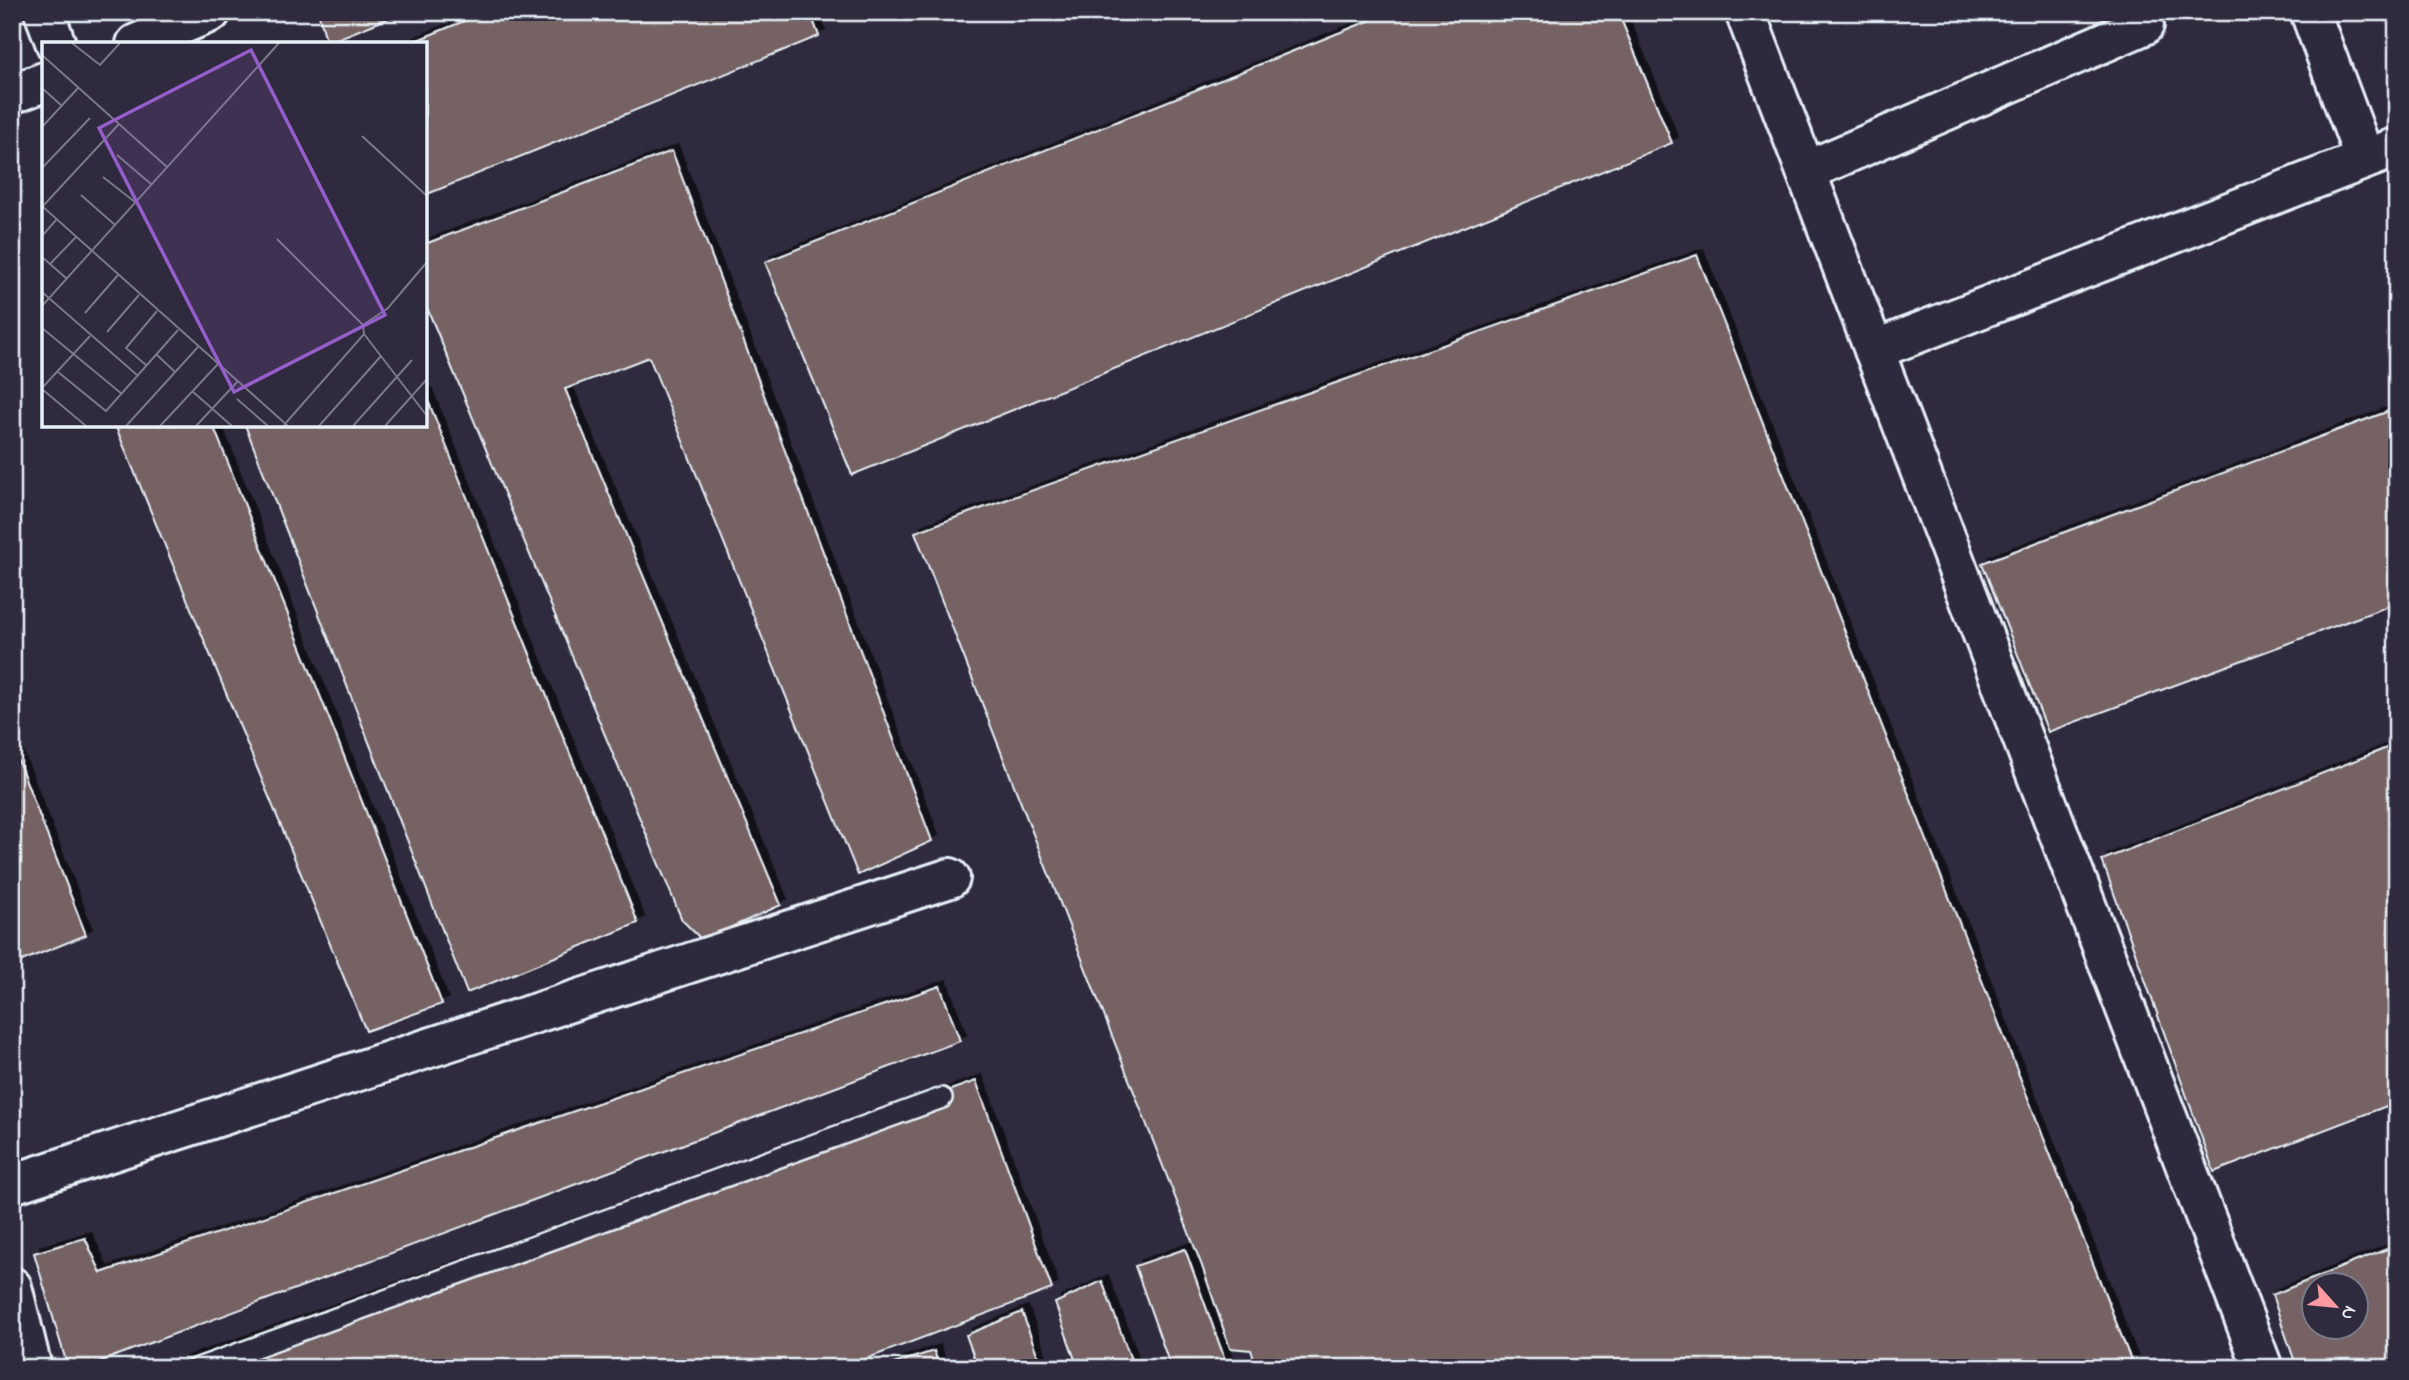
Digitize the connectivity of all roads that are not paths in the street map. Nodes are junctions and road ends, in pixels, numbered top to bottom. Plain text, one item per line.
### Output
1 (44, 12) edge
2 (211, 12) edge
3 (1745, 12) edge
4 (2310, 12) edge
5 (2144, 26) dead end
6 (54, 42) edge
7 (141, 42) edge
8 (42, 83) edge
9 (12, 94) edge
10 (2381, 153) edge
11 (1806, 171) junction
12 (1874, 349) junction
13 (950, 878) dead end
14 (942, 1098) dead end
15 (12, 1184) edge
16 (12, 1287) edge
17 (32, 1368) edge
18 (198, 1368) edge
19 (2263, 1368) edge

1 - 6 street
2 - 7 street
3 - 11 street
4 - 10 street
5 - 11 street
8 - 9 street
10 - 12 street
11 - 12 street
12 - 19 street
13 - 15 street
14 - 18 lane
16 - 17 street

